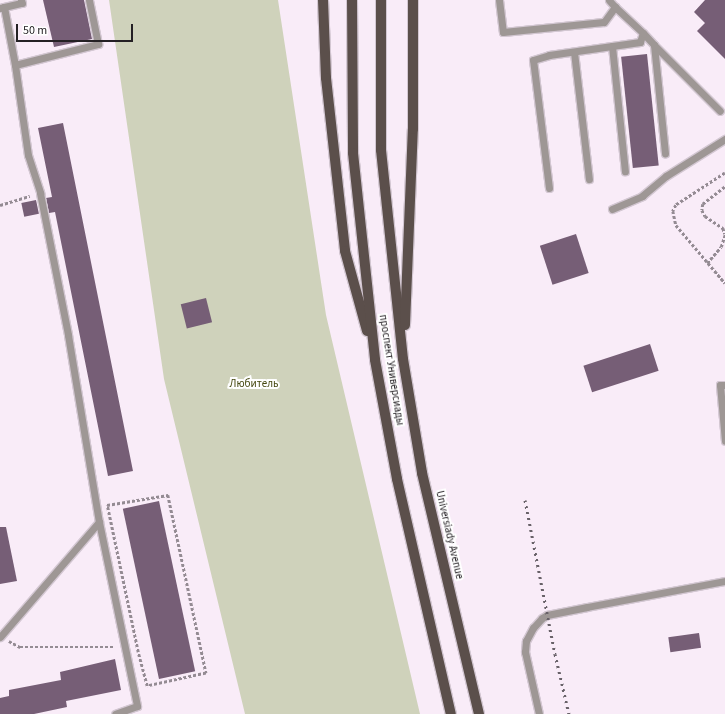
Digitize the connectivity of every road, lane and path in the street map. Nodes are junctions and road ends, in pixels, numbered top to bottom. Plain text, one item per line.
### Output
1 (21, 0) edge
2 (88, 0) edge
3 (323, 0) edge
4 (352, 0) edge
5 (381, 0) edge
6 (413, 0) edge
7 (499, 0) edge
8 (609, 0) edge
9 (2, 7) edge
10 (615, 7) junction
11 (642, 33) junction
12 (654, 45) junction
13 (612, 46) junction
14 (574, 52) junction
15 (15, 65) junction
16 (720, 111) dead end
17 (725, 139) edge
18 (665, 153) dead end
19 (625, 172) dead end
20 (725, 173) edge
21 (589, 179) dead end
22 (725, 187) edge
23 (549, 188) dead end
24 (40, 193) junction
25 (0, 205) edge
26 (612, 209) dead end
27 (725, 234) edge
28 (707, 263) junction
29 (725, 283) edge
30 (403, 359) junction
31 (375, 360) junction
32 (725, 385) edge
33 (725, 441) edge
34 (107, 505) dead end
35 (99, 522) junction
36 (725, 581) edge
37 (0, 637) edge
38 (125, 647) junction
39 (147, 686) dead end
40 (138, 710) edge
41 (115, 714) edge
42 (451, 714) edge
43 (479, 714) edge
44 (539, 714) edge

1 - 9 lane
2 - 15 lane
3 - 31 main road
4 - 31 main road, проспект Универсиады
5 - 30 main road, проспект Универсиады
6 - 30 main road
7 - 10 lane
8 - 10 lane
9 - 15 lane
10 - 11 lane
11 - 12 lane
11 - 13 lane
12 - 16 lane
12 - 18 lane
13 - 14 lane
13 - 19 lane
14 - 21 lane
14 - 23 lane
15 - 24 lane
17 - 26 lane
20 - 28 path
22 - 27 path
24 - 25 path
24 - 35 lane
27 - 28 path
28 - 29 path
30 - 43 main road, Universiady Avenue
31 - 42 main road, проспект Универсиады
32 - 33 lane
34 - 39 path
35 - 37 lane
35 - 38 lane
36 - 44 lane
37 - 38 path
38 - 40 lane
40 - 41 lane

